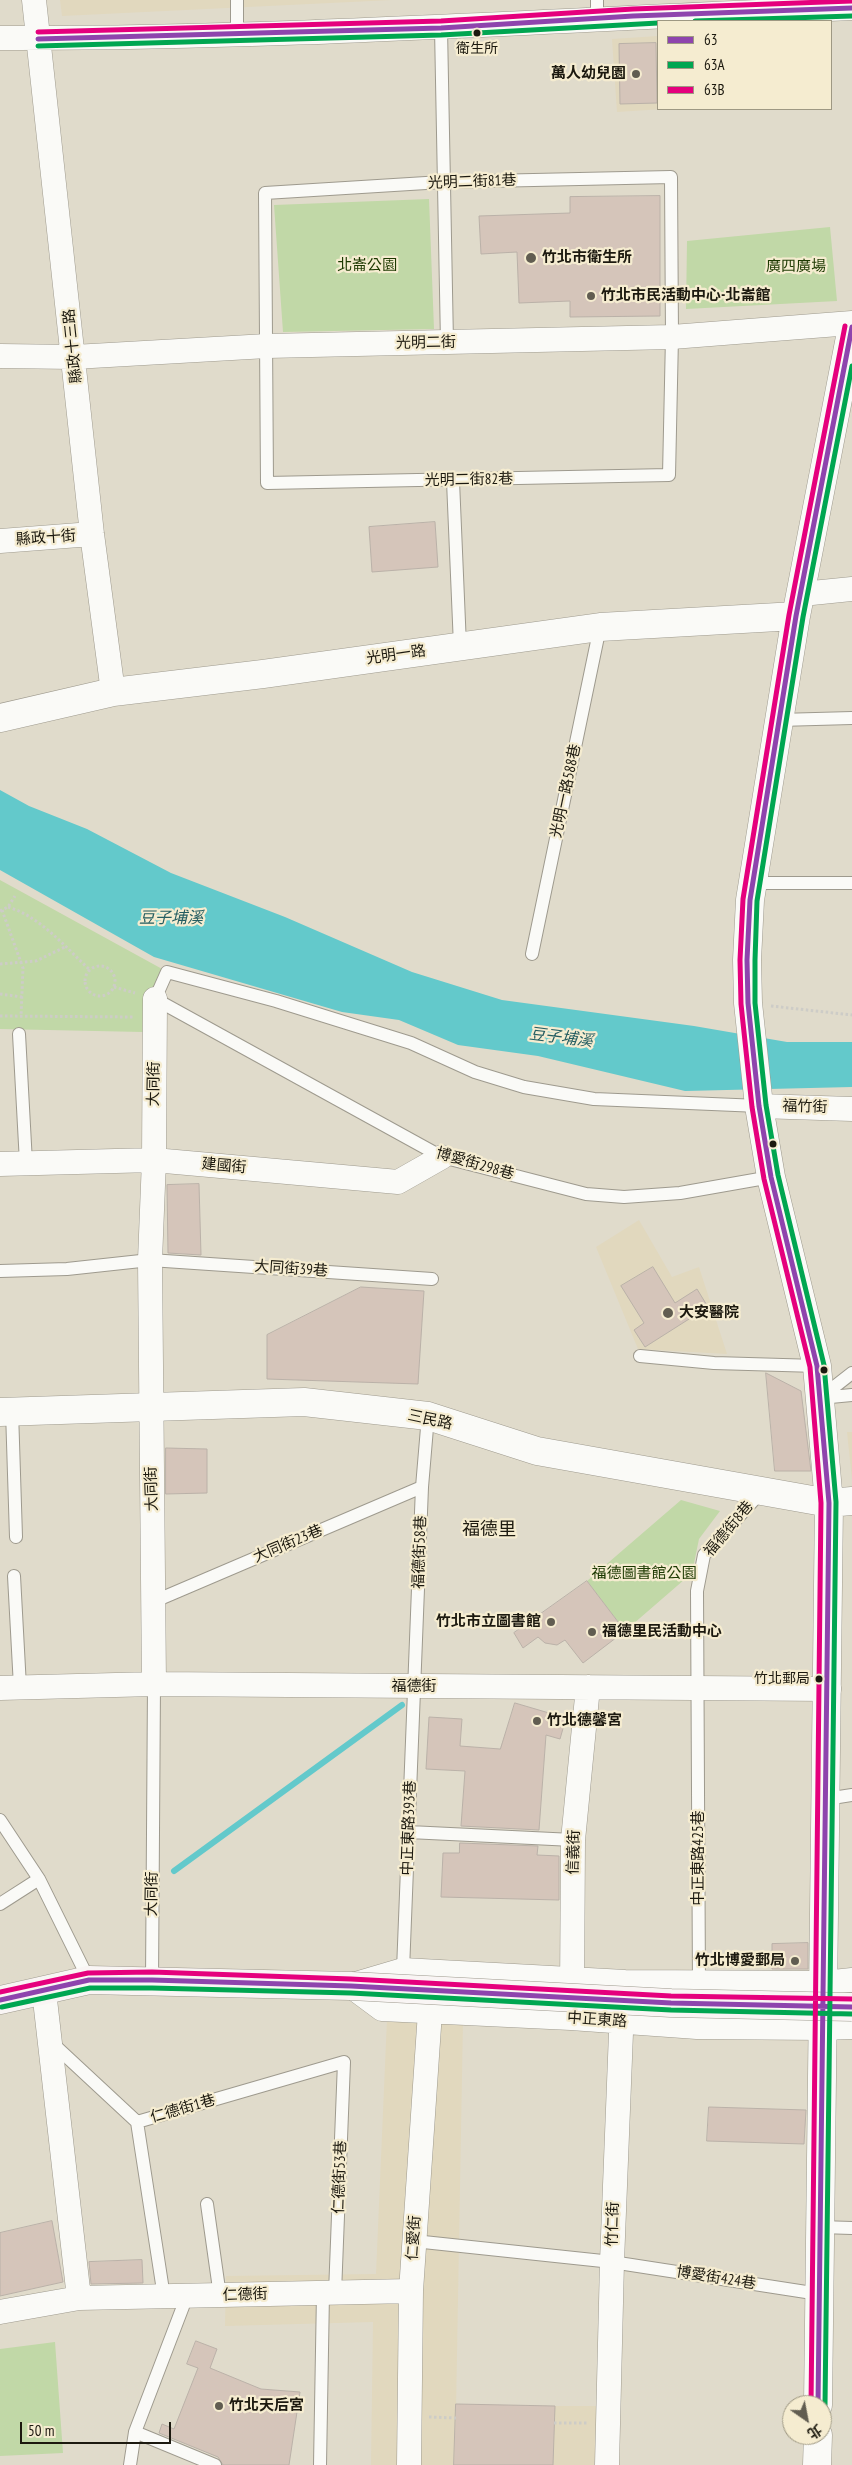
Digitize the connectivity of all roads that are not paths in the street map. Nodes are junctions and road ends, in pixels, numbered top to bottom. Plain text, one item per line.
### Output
1 (34, 0) edge
2 (236, 0) edge
3 (852, 8) edge
4 (597, 9) edge
5 (441, 28) junction
6 (237, 33) junction
7 (0, 38) edge
8 (38, 38) junction
9 (442, 182) junction
10 (852, 324) edge
11 (852, 327) edge
12 (672, 337) junction
13 (447, 343) junction
14 (267, 346) junction
15 (0, 356) edge
16 (74, 357) junction
17 (453, 481) junction
18 (92, 534) junction
19 (0, 541) edge
20 (852, 588) edge
21 (799, 605) junction
22 (600, 628) junction
23 (460, 646) junction
24 (113, 692) junction
25 (0, 718) edge
26 (852, 718) edge
27 (779, 720) junction
28 (752, 883) junction
29 (852, 883) edge
30 (532, 954) dead end
31 (155, 1008) junction
32 (19, 1034) road end
33 (759, 1106) junction
34 (852, 1109) edge
35 (442, 1157) junction
36 (154, 1160) junction
37 (26, 1163) junction
38 (0, 1164) edge
39 (771, 1177) junction
40 (150, 1260) junction
41 (0, 1271) edge
42 (432, 1279) dead end
43 (640, 1356) dead end
44 (817, 1366) junction
45 (852, 1373) edge
46 (852, 1395) edge
47 (820, 1398) junction
48 (150, 1409) junction
49 (6, 1411) edge
50 (428, 1416) junction
51 (422, 1487) junction
52 (762, 1491) junction
53 (841, 1502) edge
54 (16, 1537) dead end
55 (14, 1576) dead end
56 (155, 1600) junction
57 (154, 1684) junction
58 (10, 1687) edge
59 (415, 1687) junction
60 (588, 1687) junction
61 (698, 1689) junction
62 (829, 1689) junction
63 (839, 1797) edge
64 (0, 1820) edge
65 (409, 1832) junction
66 (574, 1840) junction
67 (39, 1879) junction
68 (0, 1904) edge
69 (403, 1970) junction
70 (573, 1979) junction
71 (89, 1980) junction
72 (152, 1980) junction
73 (852, 1980) edge
74 (625, 1982) junction
75 (700, 1982) junction
76 (824, 1983) junction
77 (351, 1986) junction
78 (44, 1991) junction
79 (0, 2000) edge
80 (852, 2007) edge
81 (430, 2012) junction
82 (571, 2018) junction
83 (621, 2022) junction
84 (697, 2027) junction
85 (852, 2027) edge
86 (823, 2028) junction
87 (50, 2041) junction
88 (344, 2062) joint
89 (137, 2122) junction
90 (207, 2204) dead end
91 (820, 2227) junction
92 (852, 2228) edge
93 (414, 2240) junction
94 (612, 2262) junction
95 (411, 2290) junction
96 (329, 2293) junction
97 (820, 2294) junction
98 (220, 2296) junction
99 (176, 2297) junction
100 (79, 2298) junction
101 (0, 2312) edge
102 (818, 2395) edge
103 (135, 2432) junction
104 (818, 2445) edge
105 (130, 2465) edge
106 (216, 2465) edge
107 (320, 2465) edge
108 (409, 2465) edge
109 (607, 2465) edge
110 (817, 2465) edge

1 - 8 street, 縣政十三路
2 - 6 lane
3 - 4 street
4 - 5 street
5 - 6 street
5 - 9 lane
6 - 8 street
7 - 8 street
8 - 16 street, 縣政十三路
9 - 12 lane, 光明二街81巷
9 - 13 lane
9 - 14 lane, 光明二街81巷
10 - 12 street, 光明二街
11 - 21 street
12 - 13 street, 光明二街
12 - 17 lane, 光明二街82巷
13 - 14 street, 光明二街
14 - 16 street, 光明二街
14 - 17 lane, 光明二街82巷
15 - 16 street, 光明二街
16 - 18 street, 縣政十三路
17 - 23 lane
18 - 19 street, 縣政十街
18 - 24 street, 縣政十三路
20 - 21 street
21 - 22 street, 光明一路
21 - 27 street
22 - 23 street, 光明一路
22 - 30 lane, 光明一路588巷
23 - 24 street, 光明一路
24 - 25 street, 光明一路
26 - 27 lane
27 - 28 street
28 - 29 lane
28 - 33 street
31 - 33 lane
31 - 35 lane, 博愛街298巷
31 - 36 street, 大同街
32 - 37 lane
33 - 34 street, 福竹街
33 - 39 street
35 - 36 street, 建國街
35 - 39 lane, 博愛街298巷
36 - 37 street, 建國街
36 - 40 street, 大同街
37 - 38 street, 建國街
39 - 44 street
40 - 41 lane, 大同街39巷
40 - 42 lane, 大同街39巷
40 - 48 street, 大同街
43 - 44 lane
44 - 47 street
45 - 47 lane
46 - 47 lane
47 - 53 street
48 - 49 street, 三民路
48 - 50 street, 三民路
48 - 56 street, 大同街
49 - 54 lane
50 - 51 lane, 福德街58巷
50 - 52 street, 三民路
51 - 56 lane, 大同街23巷
51 - 59 lane, 福德街58巷
52 - 53 street, 三民路
52 - 61 lane, 福德街8巷
53 - 62 street
55 - 58 lane
56 - 57 street, 大同街
57 - 58 street, 福德街
57 - 59 street, 福德街
57 - 72 lane, 大同街
59 - 60 street, 福德街
59 - 65 lane, 中正東路393巷
60 - 61 street, 福德街
60 - 66 street, 信義街
61 - 62 street, 福德街
61 - 75 lane, 中正東路425巷
62 - 63 street
63 - 76 street
64 - 67 lane
65 - 66 lane
65 - 69 lane, 中正東路393巷
66 - 70 street, 信義街
67 - 68 lane
67 - 71 lane
69 - 70 street
69 - 77 street
70 - 74 street
70 - 82 street, 信義街
71 - 72 main road
71 - 78 main road
72 - 77 main road
73 - 76 street
74 - 75 street
74 - 83 street, 竹仁街
75 - 76 street
75 - 84 lane, 中正東路425巷
76 - 86 street
77 - 80 main road, bridge
77 - 81 street, 中正東路
78 - 79 main road
78 - 87 street
81 - 82 street, 中正東路
81 - 93 street, 仁愛街
82 - 83 street, 中正東路
83 - 84 street, 中正東路
83 - 94 street, 竹仁街
84 - 86 street, 中正東路
85 - 86 street, 中正東路
86 - 91 street
87 - 89 lane, 仁德街1巷
87 - 100 street
88 - 89 lane, 仁德街1巷
88 - 96 lane, 仁德街53巷
89 - 99 lane
90 - 98 lane
91 - 92 lane
91 - 97 street
93 - 94 lane, 博愛街424巷
93 - 95 street, 仁愛街
94 - 97 lane, 博愛街424巷
94 - 109 street, 竹仁街
95 - 96 street, 仁德街
95 - 108 street, 仁愛街
96 - 98 street, 仁德街
96 - 107 lane, 仁德街53巷
97 - 102 street
98 - 99 street, 仁德街
99 - 100 street, 仁德街
99 - 103 lane
100 - 101 street, 仁德街
103 - 105 lane
103 - 106 lane
104 - 110 street

